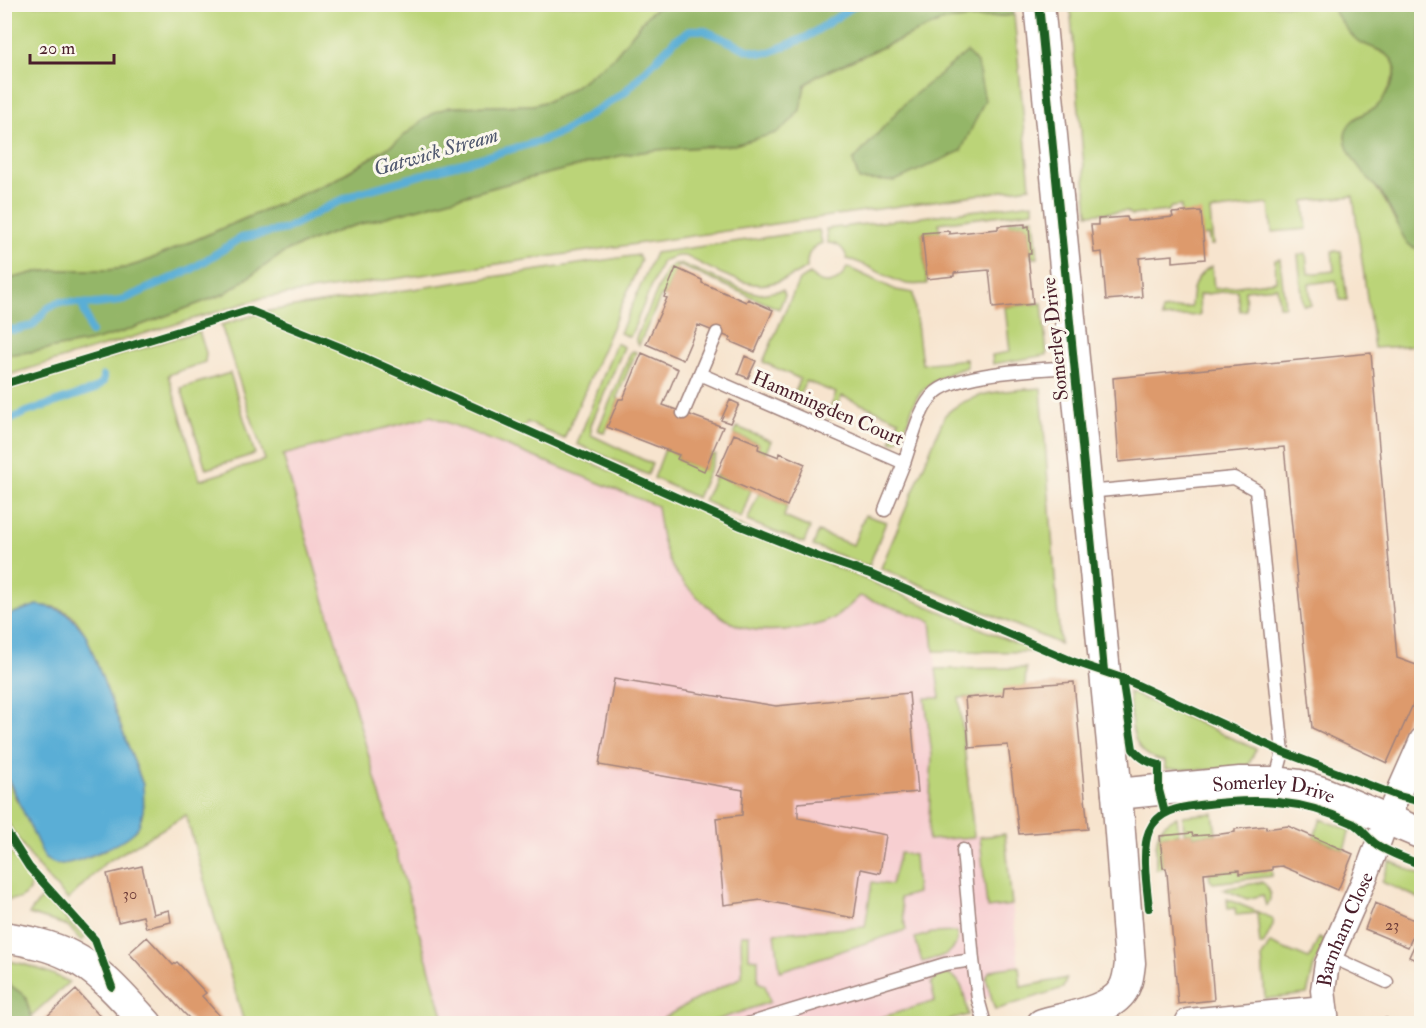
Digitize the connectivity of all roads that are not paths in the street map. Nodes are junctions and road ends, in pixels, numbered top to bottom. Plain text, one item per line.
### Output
1 (1039, 4) edge
2 (717, 333) dead end
3 (1075, 366) junction
4 (700, 374) junction
5 (683, 414) dead end
6 (903, 463) junction
7 (1086, 492) junction
8 (885, 510) dead end
9 (1422, 740) edge
10 (1274, 782) junction
11 (1117, 794) junction
12 (1387, 819) junction
13 (1422, 834) edge
14 (963, 850) dead end
15 (4, 937) edge
16 (1330, 956) junction
17 (973, 960) junction
18 (1387, 982) dead end
19 (1325, 1016) edge
20 (1188, 1021) dead end
21 (147, 1023) edge
22 (748, 1023) edge
23 (985, 1023) edge
24 (1042, 1023) edge

1 - 3 street, Somerley Drive
2 - 4 lane
3 - 6 lane, Hammingden Court
3 - 7 street, Somerley Drive
4 - 5 lane
4 - 6 lane, Hammingden Court
6 - 8 lane
7 - 10 lane
7 - 11 street, Somerley Drive
9 - 12 street, Barnham Close
10 - 11 street, Somerley Drive
10 - 12 street, Somerley Drive
11 - 24 street, Somerley Drive
12 - 13 street, Somerley Drive
12 - 16 street, Barnham Close
14 - 17 lane
15 - 21 street
16 - 18 lane
16 - 19 street, Barnham Close
17 - 22 lane
17 - 23 lane
19 - 20 street, Barnham Close

